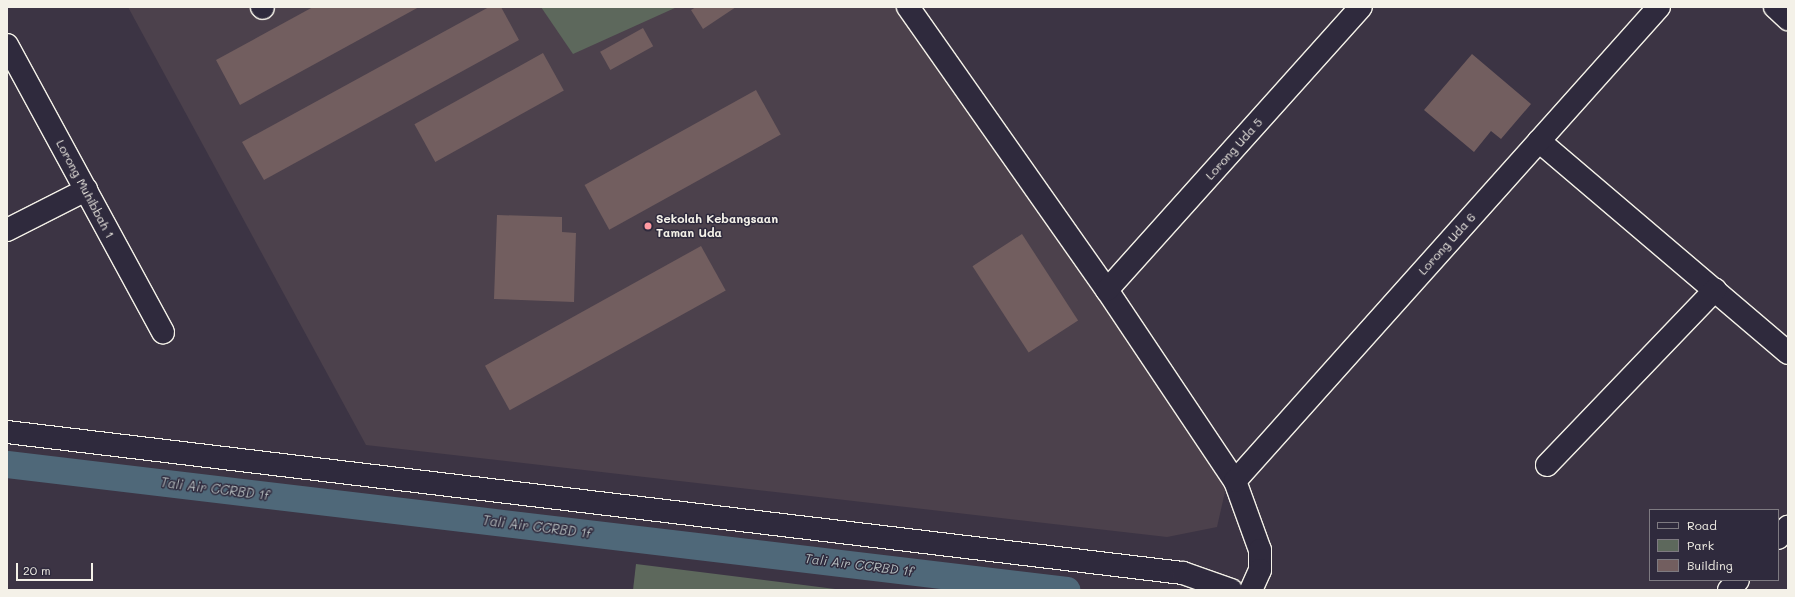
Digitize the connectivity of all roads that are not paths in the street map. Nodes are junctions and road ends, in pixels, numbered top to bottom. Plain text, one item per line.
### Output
1 (908, 7) edge
2 (1361, 7) edge
3 (1658, 7) edge
4 (1774, 7) edge
5 (1788, 19) edge
6 (7, 45) edge
7 (1538, 141) junction
8 (86, 190) junction
9 (7, 230) edge
10 (1107, 290) junction
11 (1715, 290) junction
12 (163, 332) dead end
13 (1788, 353) edge
14 (7, 432) edge
15 (1547, 465) dead end
16 (1236, 481) junction
17 (1788, 527) edge
18 (1779, 537) edge
19 (1737, 581) edge
20 (1231, 590) edge
21 (1251, 590) edge
22 (1729, 590) edge

1 - 10 street
2 - 10 street, Lorong Uda 5
3 - 7 street, Lorong Uda 6
4 - 5 street
6 - 8 street, Lorong Muhibbah 1
7 - 11 street
7 - 16 street, Lorong Uda 6
8 - 9 street
8 - 12 street, Lorong Muhibbah 1
10 - 16 street
11 - 13 street
11 - 15 street
14 - 20 street
16 - 21 street
17 - 18 street
19 - 22 street

